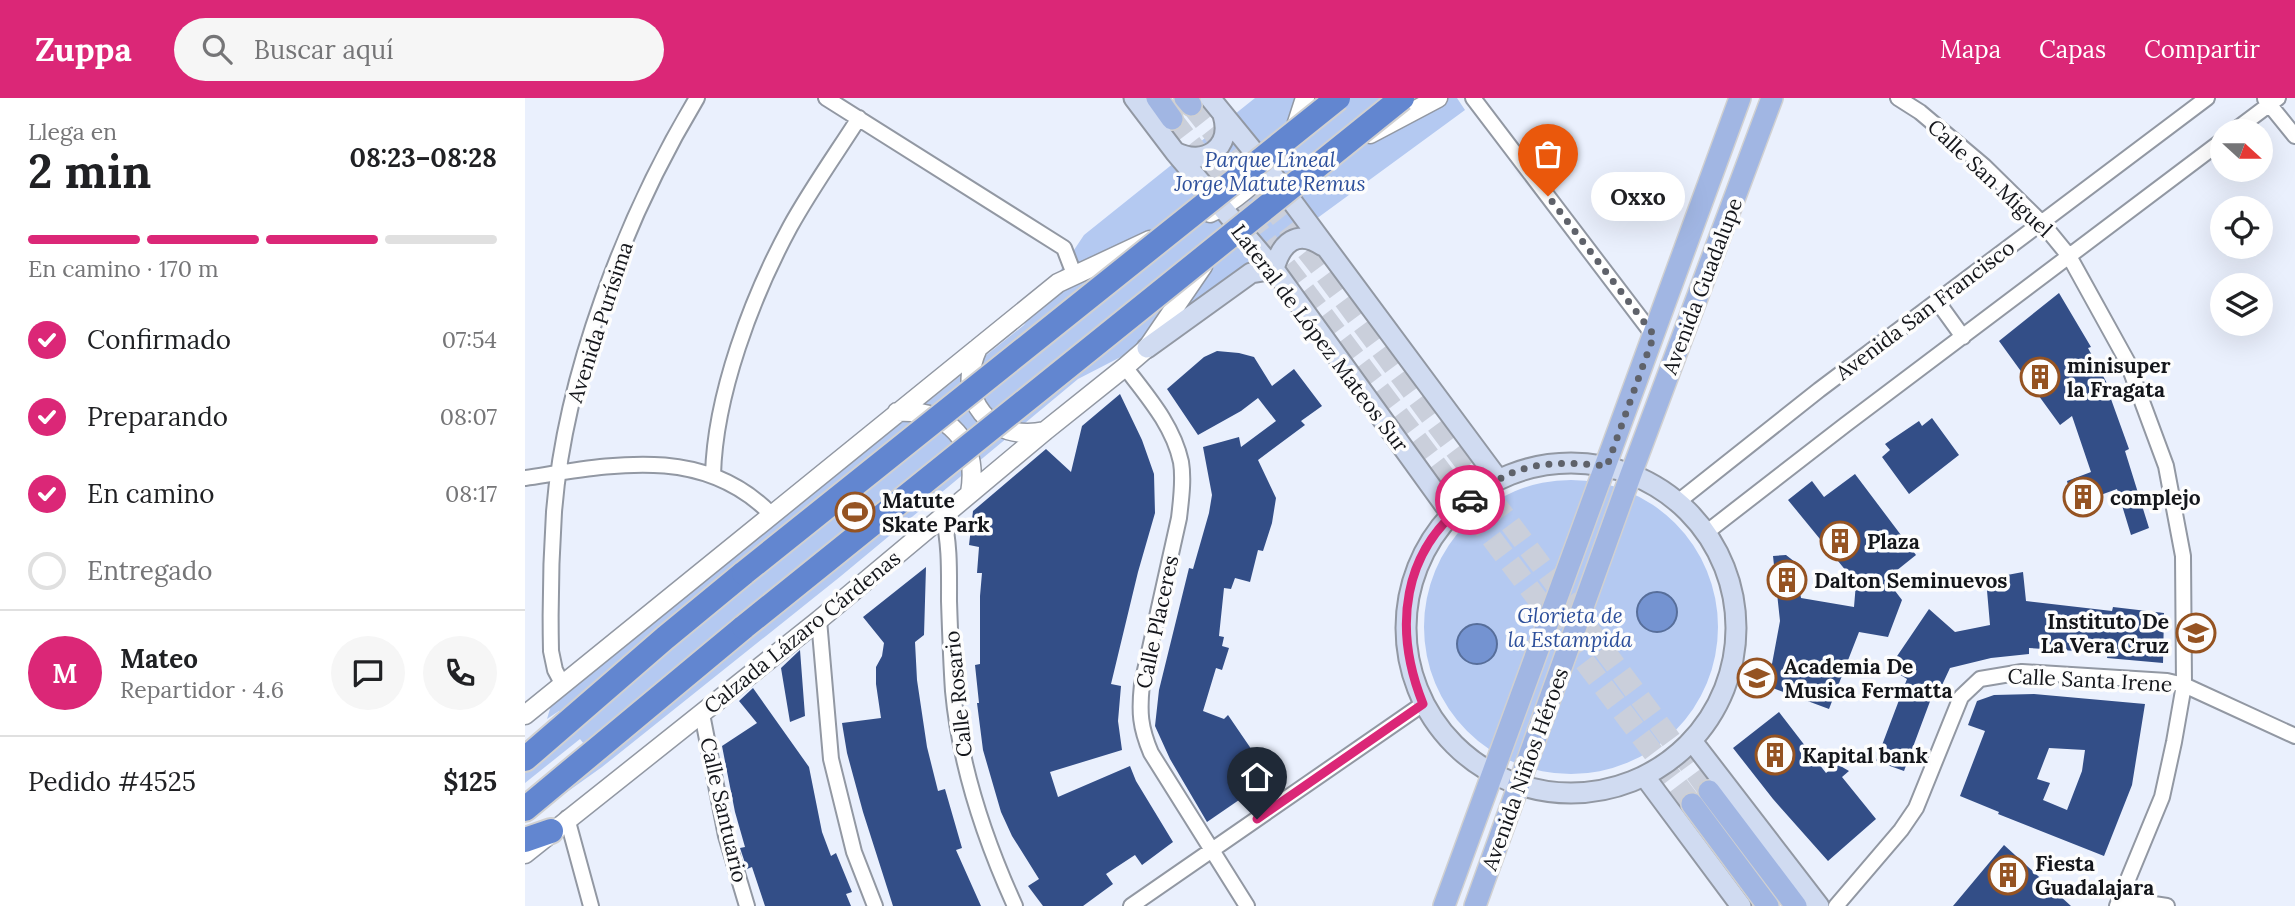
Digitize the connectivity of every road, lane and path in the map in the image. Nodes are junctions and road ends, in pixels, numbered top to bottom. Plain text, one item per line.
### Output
1 (697, 98) edge
2 (826, 98) edge
3 (1134, 98) edge
4 (1157, 98) edge
5 (1305, 98) edge
6 (1319, 98) edge
7 (1338, 98) edge
8 (1402, 98) edge
9 (1438, 98) edge
10 (1473, 98) edge
11 (1740, 98) edge
12 (1772, 98) edge
13 (1898, 98) edge
14 (2207, 98) edge
15 (2271, 100) edge
16 (1210, 104) edge
17 (859, 118) junction
18 (1172, 119) tunnel mouth
19 (2248, 119) edge
20 (1294, 132) junction
21 (2295, 136) edge
22 (2210, 150) edge
23 (1175, 152) junction
24 (1273, 176) junction
25 (1228, 215) junction
26 (2042, 223) junction
27 (1323, 246) junction
28 (2069, 256) junction
29 (1274, 269) junction
30 (1074, 274) junction
31 (1937, 301) junction
32 (1654, 335) junction
33 (1963, 337) junction
34 (980, 345) junction
35 (1147, 348) junction
36 (1125, 367) junction
37 (897, 412) junction
38 (1045, 431) junction
39 (1607, 466) junction
40 (560, 472) junction
41 (1631, 474) junction
42 (713, 475) junction
43 (525, 478) edge
44 (1498, 480) junction
45 (971, 493) junction
46 (1679, 501) junction
47 (771, 514) junction
48 (1451, 514) junction
49 (943, 516) junction
50 (1707, 532) junction
51 (819, 620) junction
52 (563, 685) junction
53 (2184, 685) junction
54 (1423, 704) junction
55 (702, 714) junction
56 (525, 715) edge
57 (2295, 736) edge
58 (550, 739) junction
59 (1692, 741) junction
60 (525, 751) edge
61 (525, 759) edge
62 (1492, 775) junction
63 (1645, 777) junction
64 (1519, 785) junction
65 (1709, 791) tunnel mouth
66 (1692, 804) tunnel mouth
67 (525, 810) edge
68 (559, 825) junction
69 (525, 840) edge
70 (1212, 851) junction
71 (525, 854) edge
72 (2119, 903) edge
73 (591, 906) edge
74 (747, 906) edge
75 (875, 906) edge
76 (1016, 906) edge
77 (1131, 906) edge
78 (1247, 906) edge
79 (1444, 906) edge
80 (1475, 906) edge
81 (1741, 906) edge
82 (1768, 906) edge
83 (1796, 906) edge
84 (1819, 906) edge
85 (1836, 906) edge
86 (2167, 906) edge

1 - 40 street, Avenida Purísima
2 - 17 street
3 - 23 main road, Lateral de López Mateos Sur
4 - 18 main road
5 - 20 street
6 - 20 street, Calzada Lázaro Cárdenas
7 - 58 highway, bridge
8 - 67 highway, Calzada Lázaro Cárdenas, bridge
9 - 24 street, Calzada Lázaro Cárdenas
10 - 32 street
11 - 32 main road, Avenida Guadalupe
12 - 41 main road, Avenida Guadalupe
13 - 26 street, Calle San Miguel
14 - 26 street, Avenida San Francisco
15 - 19 street
15 - 21 street
16 - 23 main road
16 - 24 main road
17 - 30 street
17 - 42 street
20 - 24 street, Calzada Lázaro Cárdenas
22 - 28 street, Avenida San Francisco
23 - 25 main road, Lateral de López Mateos Sur
24 - 25 street, Calzada Lázaro Cárdenas
24 - 27 main road
25 - 29 main road, Lateral de López Mateos Sur
25 - 30 street, Calzada Lázaro Cárdenas
25 - 35 street, Calzada Lázaro Cárdenas
26 - 28 street, Calle San Miguel
26 - 31 street, Avenida San Francisco
27 - 29 main road
27 - 44 main road
28 - 33 street, Avenida San Francisco
28 - 53 street, Calle San Miguel
29 - 35 main road
29 - 48 main road, Lateral de López Mateos Sur
30 - 34 street, Calzada Lázaro Cárdenas
31 - 33 street
31 - 46 street, Avenida San Francisco
32 - 39 main road, Avenida Guadalupe
33 - 50 street, Avenida San Francisco
34 - 37 street, Calzada Lázaro Cárdenas
34 - 38 street
35 - 36 street, Calzada Lázaro Cárdenas
36 - 38 street, Calzada Lázaro Cárdenas
36 - 70 street, Calle Placeres
37 - 45 street
37 - 47 street, Calzada Lázaro Cárdenas
38 - 45 street, Calzada Lázaro Cárdenas
39 - 41 main road
39 - 44 main road
39 - 62 main road, Avenida Guadalupe
40 - 42 street
40 - 43 street
40 - 52 street, Avenida Purísima
41 - 46 main road
41 - 64 main road, Avenida Niños Héroes
42 - 47 street
44 - 48 main road
45 - 49 street, Calzada Lázaro Cárdenas
46 - 50 main road
47 - 52 street, Calzada Lázaro Cárdenas
48 - 54 main road
49 - 51 street, Calzada Lázaro Cárdenas
49 - 76 street, Calle Rosario
50 - 59 main road
51 - 55 street, Calzada Lázaro Cárdenas
51 - 75 street
52 - 56 street, Calzada Lázaro Cárdenas
53 - 57 street, Calle Santa Irene
53 - 72 street, Calle San Miguel
53 - 85 street, Calle Santa Irene
54 - 62 main road
54 - 70 street
55 - 68 street, Calzada Lázaro Cárdenas
55 - 74 street, Calle Santuario
58 - 60 highway
58 - 61 highway
59 - 63 main road
59 - 84 main road
62 - 64 main road
62 - 79 main road, Avenida Niños Héroes
63 - 64 main road
63 - 81 main road
64 - 80 main road, Avenida Niños Héroes
65 - 83 main road
66 - 82 main road
68 - 69 highway
68 - 71 street, Calzada Lázaro Cárdenas
68 - 73 street
70 - 77 street
70 - 78 street, Calle Placeres
72 - 86 street

